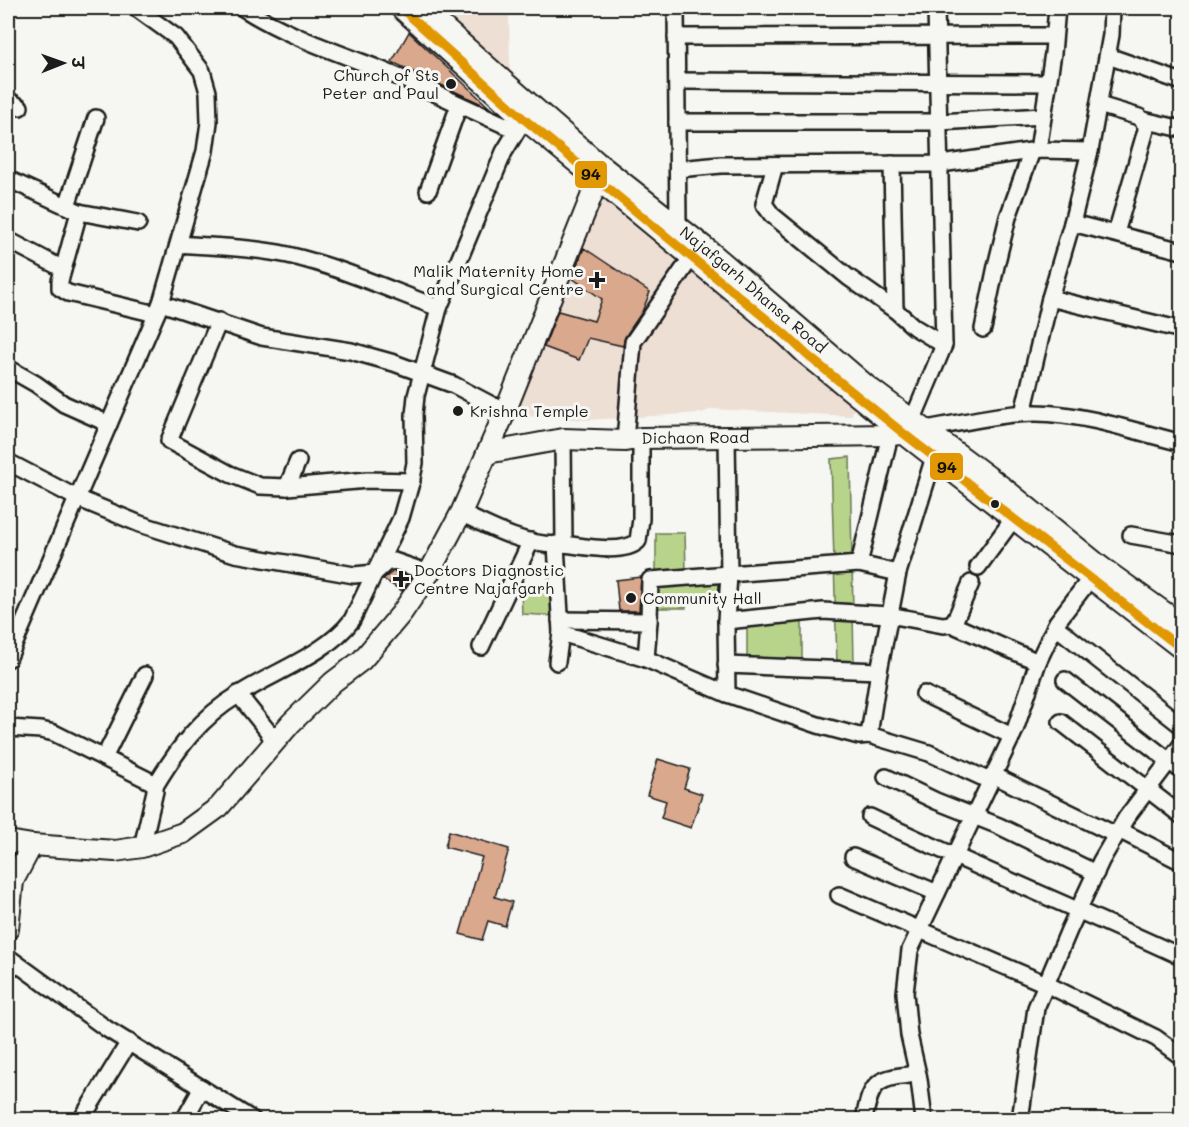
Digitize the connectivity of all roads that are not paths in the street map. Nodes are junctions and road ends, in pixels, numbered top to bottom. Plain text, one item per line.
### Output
1 (136, 8) edge
2 (243, 8) edge
3 (400, 8) edge
4 (422, 8) edge
5 (676, 8) edge
6 (936, 8) edge
7 (1057, 8) edge
8 (1112, 8) edge
9 (1054, 36) junction
10 (676, 37) junction
11 (938, 38) junction
12 (1108, 56) junction
13 (677, 81) junction
14 (938, 82) junction
15 (1048, 82) junction
16 (1182, 82) edge
17 (459, 105) junction
18 (1099, 105) junction
19 (1043, 116) junction
20 (96, 118) dead end
21 (1143, 120) junction
22 (677, 122) junction
23 (939, 122) junction
24 (520, 125) junction
25 (1182, 129) edge
26 (1035, 150) junction
27 (1090, 151) junction
28 (892, 164) junction
29 (941, 164) junction
30 (775, 165) junction
31 (678, 169) junction
32 (600, 174) junction
33 (8, 179) edge
34 (428, 191) dead end
35 (73, 209) junction
36 (138, 223) dead end
37 (1072, 223) junction
38 (678, 225) junction
39 (1116, 233) junction
40 (8, 240) edge
41 (179, 244) junction
42 (1182, 251) edge
43 (691, 258) junction
44 (63, 269) junction
45 (1050, 298) junction
46 (158, 308) junction
47 (439, 308) junction
48 (895, 310) junction
49 (219, 321) junction
50 (983, 329) dead end
51 (1182, 330) edge
52 (944, 345) junction
53 (8, 368) edge
54 (421, 372) junction
55 (506, 412) junction
56 (1023, 413) junction
57 (109, 424) junction
58 (909, 430) junction
59 (728, 437) junction
60 (563, 439) junction
61 (633, 439) junction
62 (1182, 443) edge
63 (487, 453) junction
64 (934, 457) junction
65 (298, 460) dead end
66 (8, 462) edge
67 (412, 481) junction
68 (287, 487) junction
69 (77, 498) junction
70 (461, 513) junction
71 (1014, 518) junction
72 (1131, 535) dead end
73 (531, 541) junction
74 (560, 544) junction
75 (1182, 544) edge
76 (859, 564) junction
77 (978, 567) dead end
78 (375, 573) junction
79 (429, 573) junction
80 (898, 573) junction
81 (729, 575) junction
82 (1090, 579) junction
83 (971, 583) dead end
84 (889, 615) junction
85 (649, 621) junction
86 (726, 621) junction
87 (951, 624) junction
88 (1182, 625) edge
89 (561, 626) junction
90 (1055, 626) junction
91 (481, 647) dead end
92 (1182, 649) edge
93 (8, 659) edge
94 (646, 659) junction
95 (557, 662) dead end
96 (1038, 662) junction
97 (726, 665) junction
98 (879, 671) junction
99 (145, 675) dead end
100 (1065, 680) dead end
101 (238, 694) junction
102 (727, 694) junction
103 (924, 694) dead end
104 (1061, 722) dead end
105 (1182, 726) edge
106 (8, 728) edge
107 (869, 735) junction
108 (1012, 736) junction
109 (274, 743) junction
110 (1182, 744) edge
111 (104, 758) junction
112 (1176, 766) edge
113 (886, 777) dead end
114 (992, 778) junction
115 (155, 786) junction
116 (1148, 789) junction
117 (1180, 810) edge
118 (974, 816) junction
119 (870, 817) dead end
120 (1117, 833) junction
121 (8, 841) edge
122 (32, 845) junction
123 (142, 848) junction
124 (853, 857) dead end
125 (955, 857) junction
126 (1182, 862) edge
127 (1096, 873) junction
128 (937, 893) junction
129 (839, 894) dead end
130 (1078, 910) junction
131 (920, 928) junction
132 (8, 929) edge
133 (8, 957) edge
134 (1182, 957) edge
135 (1046, 984) junction
136 (129, 1042) junction
137 (1182, 1057) edge
138 (918, 1074) junction
139 (202, 1088) junction
140 (81, 1119) edge
141 (184, 1119) edge
142 (253, 1119) edge
143 (864, 1119) edge
144 (924, 1119) edge
145 (1020, 1119) edge

1 - 41 street
2 - 17 street
3 - 24 main road
4 - 32 main road, Najafgarh Dhansa Road
5 - 10 street
6 - 11 street
7 - 9 street
8 - 12 street
9 - 11 street
9 - 15 street
10 - 11 street
10 - 13 street
11 - 14 street
12 - 16 street
12 - 18 street
13 - 14 street
13 - 22 street
14 - 15 street
14 - 23 street
15 - 19 street
17 - 24 street
17 - 34 street
18 - 21 street
18 - 27 street
19 - 23 street
19 - 26 street
20 - 35 street
21 - 25 street
21 - 39 street
22 - 23 street
22 - 31 street
23 - 29 street
24 - 32 main road
24 - 47 street
26 - 27 street
26 - 29 street
26 - 50 street
27 - 37 street
28 - 29 street
28 - 30 street
28 - 48 street
29 - 52 street
30 - 31 street
30 - 48 street
31 - 38 street
32 - 38 main road, Najafgarh Dhansa Road
32 - 43 main road
32 - 55 main road
33 - 35 street
35 - 36 street
35 - 44 street
37 - 39 street
37 - 45 street
38 - 58 main road, Najafgarh Dhansa Road
39 - 42 street
40 - 44 street
41 - 46 street
41 - 47 street
43 - 58 main road
43 - 61 street
44 - 46 street
45 - 51 street
45 - 56 street
46 - 49 street
46 - 57 street
47 - 54 street
48 - 52 street
49 - 54 street
49 - 68 street
52 - 58 street
53 - 57 street
54 - 55 street
54 - 67 street
55 - 63 main road
56 - 58 street, Dichaon Road
56 - 62 street, Dichaon Road
57 - 69 street
58 - 59 main road, Dichaon Road
58 - 64 main road
58 - 76 street
58 - 88 main road, Najafgarh Dhansa Road
59 - 61 main road, Dichaon Road
59 - 81 street
60 - 61 main road, Dichaon Road
60 - 63 main road, Dichaon Road
60 - 74 street
61 - 74 street
63 - 70 main road
64 - 71 main road
64 - 80 street
65 - 68 street
66 - 69 street
67 - 68 street
67 - 78 street
69 - 78 street
69 - 93 street
70 - 73 street
70 - 79 main road
71 - 77 street
71 - 82 main road
72 - 75 street
73 - 74 street
73 - 91 street
74 - 89 street
76 - 80 street
76 - 81 street
78 - 79 street
78 - 101 street
79 - 109 main road
80 - 84 street
81 - 85 street
81 - 86 street
82 - 90 street
82 - 92 main road
83 - 87 street
84 - 86 street
84 - 87 street
84 - 98 street
85 - 89 street
85 - 94 street
86 - 97 street
87 - 96 street
89 - 94 street
89 - 95 street
90 - 96 street
90 - 105 street
94 - 102 street
96 - 108 street
97 - 98 street
97 - 102 street
98 - 107 street
99 - 111 street
100 - 112 street
101 - 109 street
101 - 115 street
102 - 107 street
103 - 108 street
104 - 116 street
106 - 111 street
107 - 114 street
108 - 114 street
109 - 123 main road
110 - 112 street
111 - 115 street
112 - 116 street
113 - 118 street
114 - 118 street
114 - 120 street
115 - 123 street
116 - 117 street
116 - 120 street
118 - 125 street
118 - 127 street
119 - 125 street
120 - 126 street
120 - 127 street
121 - 122 main road
122 - 123 main road
122 - 132 main road
124 - 128 street
125 - 128 street
125 - 130 street
127 - 130 street
128 - 131 street
129 - 131 street
130 - 134 street
130 - 135 street
131 - 135 street
131 - 138 street
133 - 136 street
135 - 137 street
135 - 145 street
136 - 139 street
136 - 140 street
138 - 143 street
138 - 144 street
139 - 141 street
139 - 142 street

